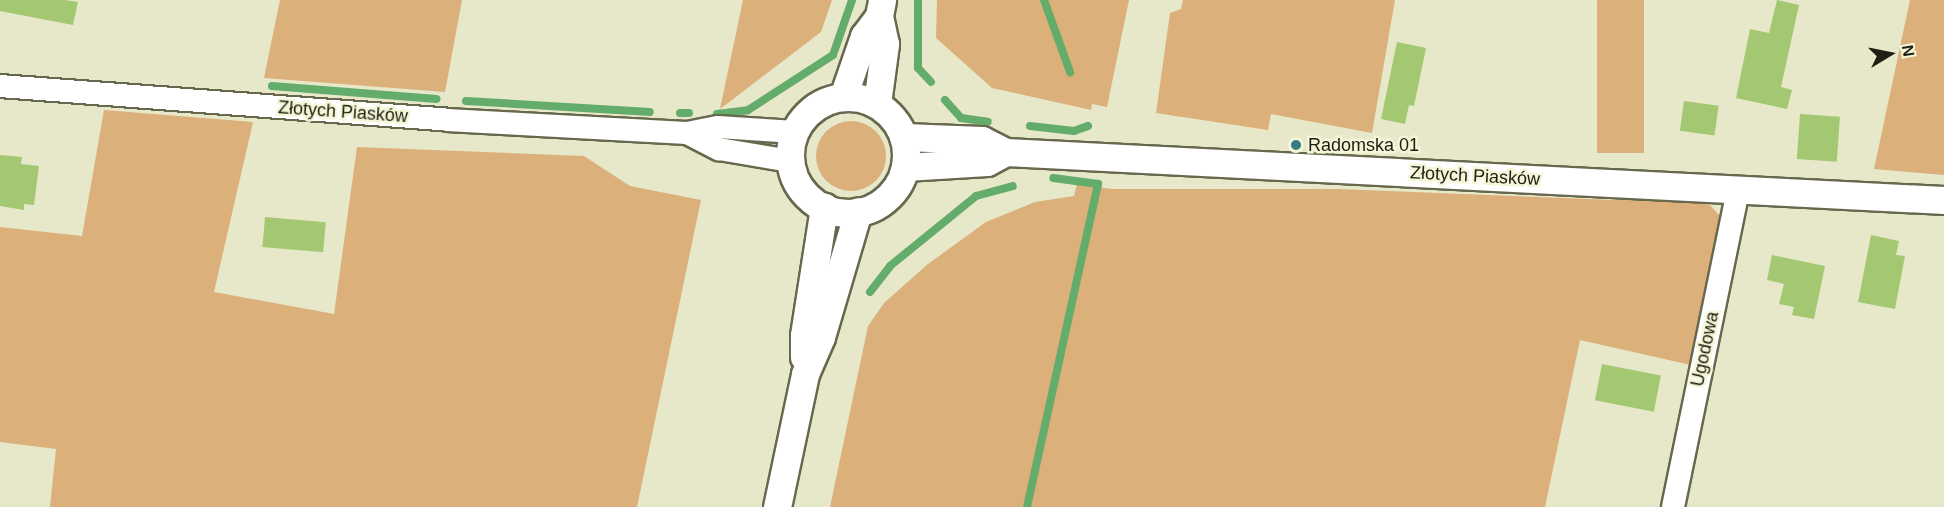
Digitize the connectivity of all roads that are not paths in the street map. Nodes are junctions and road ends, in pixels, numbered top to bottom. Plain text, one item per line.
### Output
1 (881, 8) edge
2 (0, 86) edge
3 (843, 97) junction
4 (877, 104) junction
5 (795, 132) junction
6 (687, 133) junction
7 (904, 137) junction
8 (1006, 152) junction
9 (791, 161) junction
10 (905, 167) junction
11 (1738, 190) junction
12 (1944, 200) edge
13 (824, 207) junction
14 (858, 211) junction
15 (805, 374) junction
16 (777, 507) edge
17 (1673, 507) edge

1 - 3 street
1 - 4 street
2 - 6 street, Złotych Piasków
3 - 4 street
3 - 5 street
4 - 7 street
5 - 6 street, Złotych Piasków
5 - 9 street
6 - 9 street, Złotych Piasków
7 - 8 street, Złotych Piasków
7 - 10 street
8 - 10 street, Złotych Piasków
8 - 11 street, Złotych Piasków
9 - 13 street
10 - 14 street
11 - 12 street, Złotych Piasków
11 - 17 street, Ugodowa
13 - 14 street
13 - 15 street
14 - 15 street
15 - 16 street

